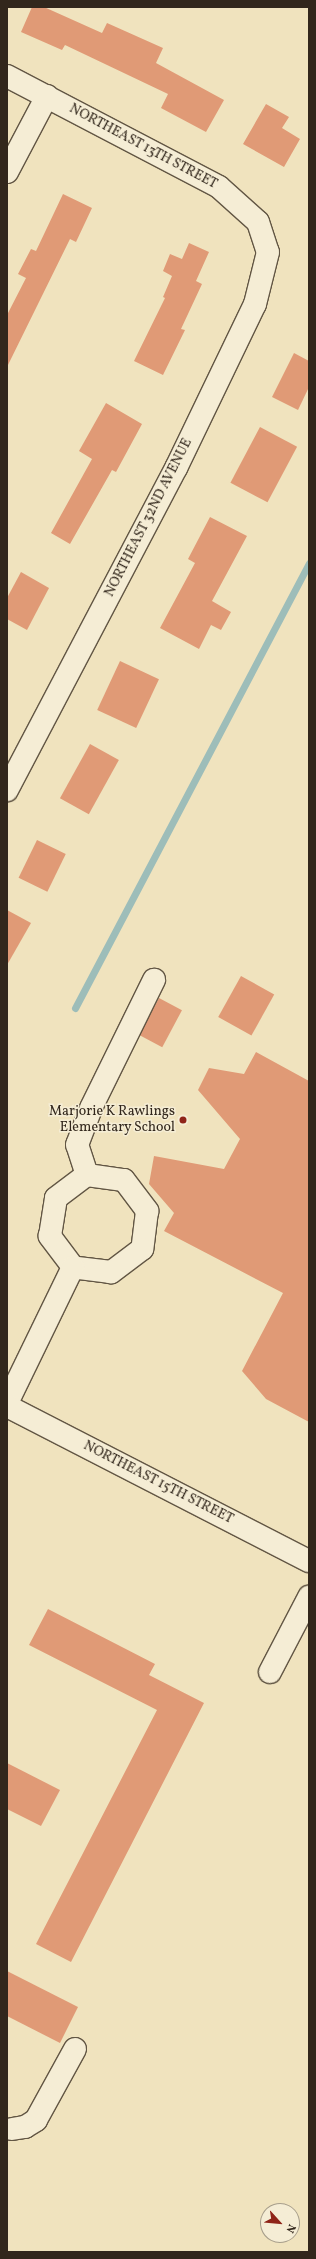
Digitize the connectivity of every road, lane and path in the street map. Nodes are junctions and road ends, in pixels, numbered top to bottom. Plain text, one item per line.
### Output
1 (7, 76) edge
2 (47, 96) junction
3 (7, 172) edge
4 (263, 237) joint
5 (7, 790) edge
6 (154, 980) dead end
7 (86, 1175) junction
8 (74, 1267) junction
9 (7, 1405) edge
10 (309, 1561) edge
11 (309, 1597) edge
12 (270, 1672) dead end
13 (74, 2049) dead end
14 (12, 2130) dead end

1 - 2 street, NORTHEAST 13TH STREET
2 - 3 street
2 - 4 street, NORTHEAST 13TH STREET
4 - 5 street, NORTHEAST 32ND AVENUE
6 - 7 street
7 - 8 street
7 - 8 street
8 - 9 street
9 - 10 street, NORTHEAST 15TH STREET
11 - 12 street
13 - 14 street

